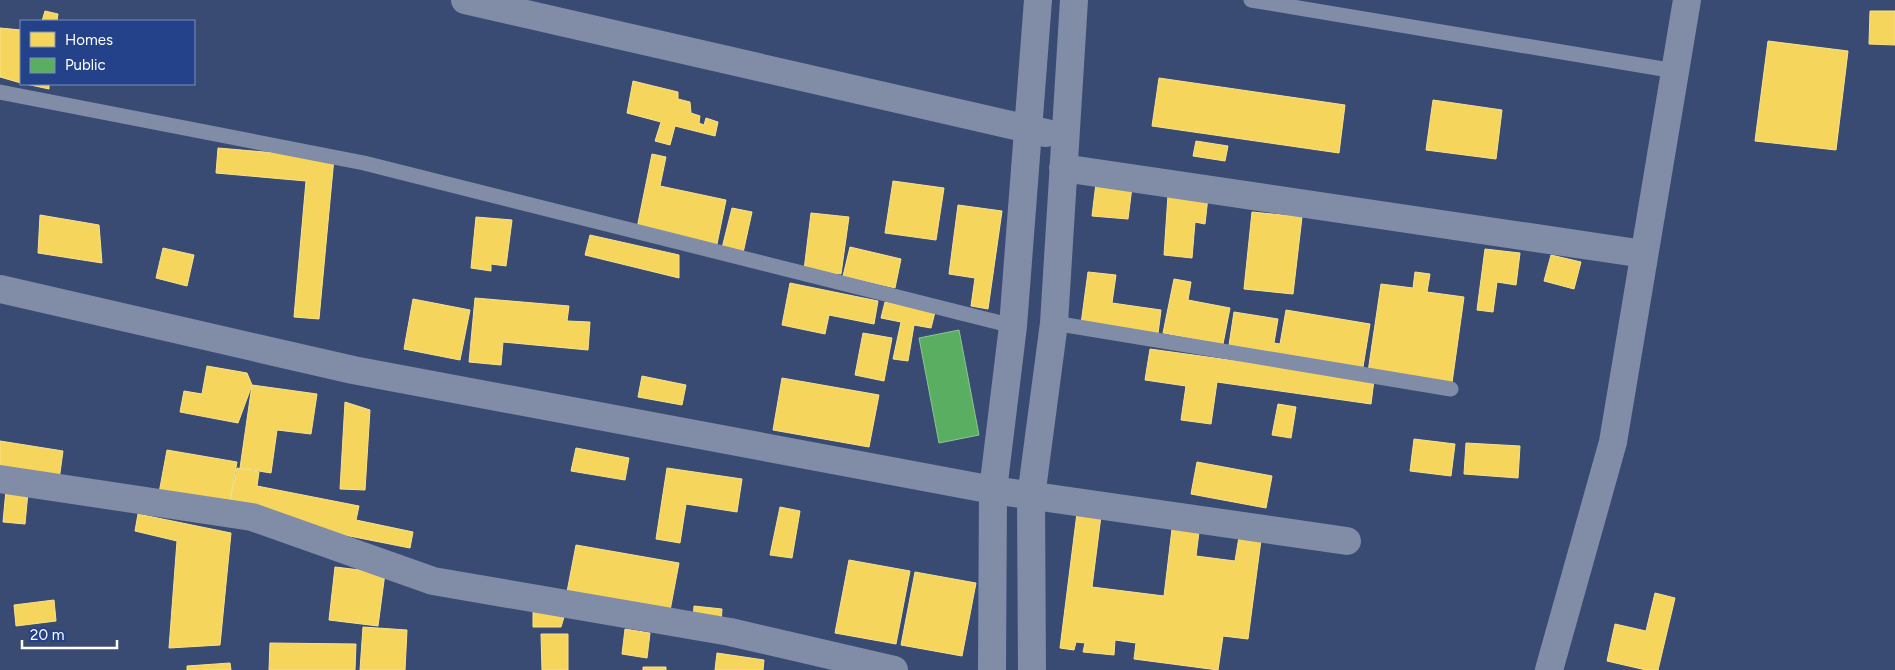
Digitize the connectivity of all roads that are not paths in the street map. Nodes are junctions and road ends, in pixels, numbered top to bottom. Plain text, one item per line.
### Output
1 (465, 0) edge
2 (1038, 0) edge
3 (1074, 0) edge
4 (1251, 0) edge
5 (1687, 0) edge
6 (1675, 71) junction
7 (0, 92) edge
8 (1030, 129) junction
9 (1064, 137) junction
10 (1062, 168) junction
11 (1644, 254) junction
12 (0, 289) edge
13 (1054, 323) junction
14 (1013, 326) junction
15 (1451, 389) dead end
16 (0, 479) edge
17 (992, 490) junction
18 (1031, 497) junction
19 (1347, 541) dead end
20 (894, 670) edge
21 (992, 670) edge
22 (1032, 670) edge
23 (1549, 670) edge

1 - 8 street
2 - 8 street
3 - 9 street
4 - 6 lane
5 - 6 street
6 - 11 street
7 - 14 lane
8 - 9 street
8 - 14 street
9 - 10 street
10 - 11 street
10 - 13 street
11 - 23 street
12 - 17 street
13 - 15 lane
13 - 18 street
14 - 17 street
16 - 20 street
17 - 18 street
17 - 21 street
18 - 19 street
18 - 22 street

